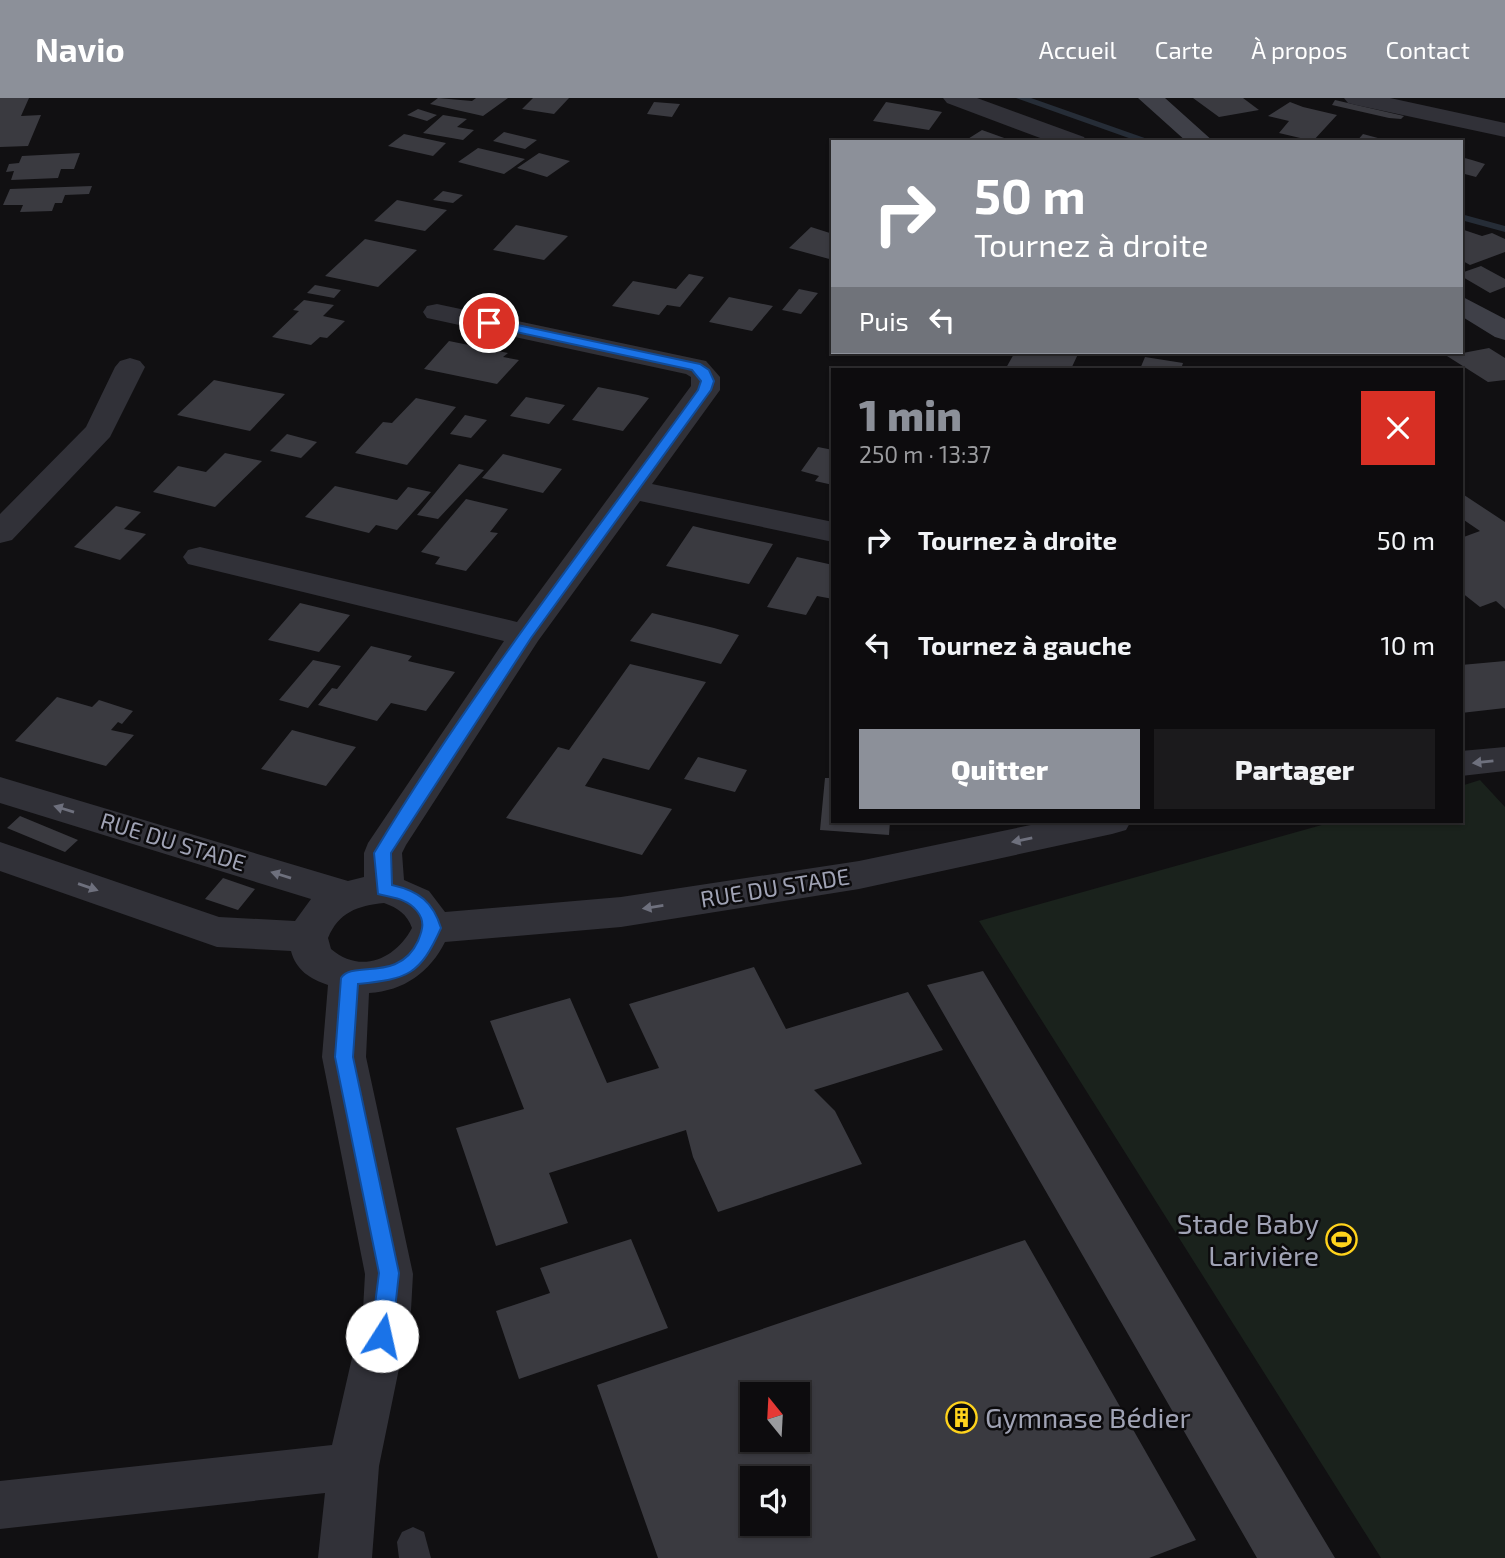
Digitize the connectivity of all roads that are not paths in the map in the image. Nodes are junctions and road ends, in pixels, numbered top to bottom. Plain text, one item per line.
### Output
1 (955, 98) edge
2 (1150, 98) edge
3 (1356, 98) edge
4 (1505, 130) edge
5 (1069, 140) edge
6 (1199, 140) edge
7 (1463, 305) edge
8 (437, 312) dead end
9 (1505, 331) edge
10 (130, 367) dead end
11 (633, 490) junction
12 (831, 532) edge
13 (0, 533) edge
14 (200, 557) dead end
15 (525, 635) junction
16 (1505, 759) edge
17 (1463, 764) edge
18 (0, 790) edge
19 (1103, 823) edge
20 (0, 856) edge
21 (365, 892) junction
22 (432, 928) junction
23 (308, 937) junction
24 (349, 978) junction
25 (353, 1466) junction
26 (0, 1505) edge
27 (345, 1558) edge

1 - 5 street
2 - 6 street
3 - 4 street
7 - 9 street
8 - 11 street
10 - 13 street
11 - 12 street
11 - 15 street
14 - 15 street
15 - 21 street
16 -> 17 street
21 -> 18 street, RUE DU STADE
19 -> 22 street, RUE DU STADE
20 -> 23 street
21 - 22 street
21 - 23 street
22 - 24 street
23 - 24 street
24 - 25 street
25 - 26 street
25 - 27 street

